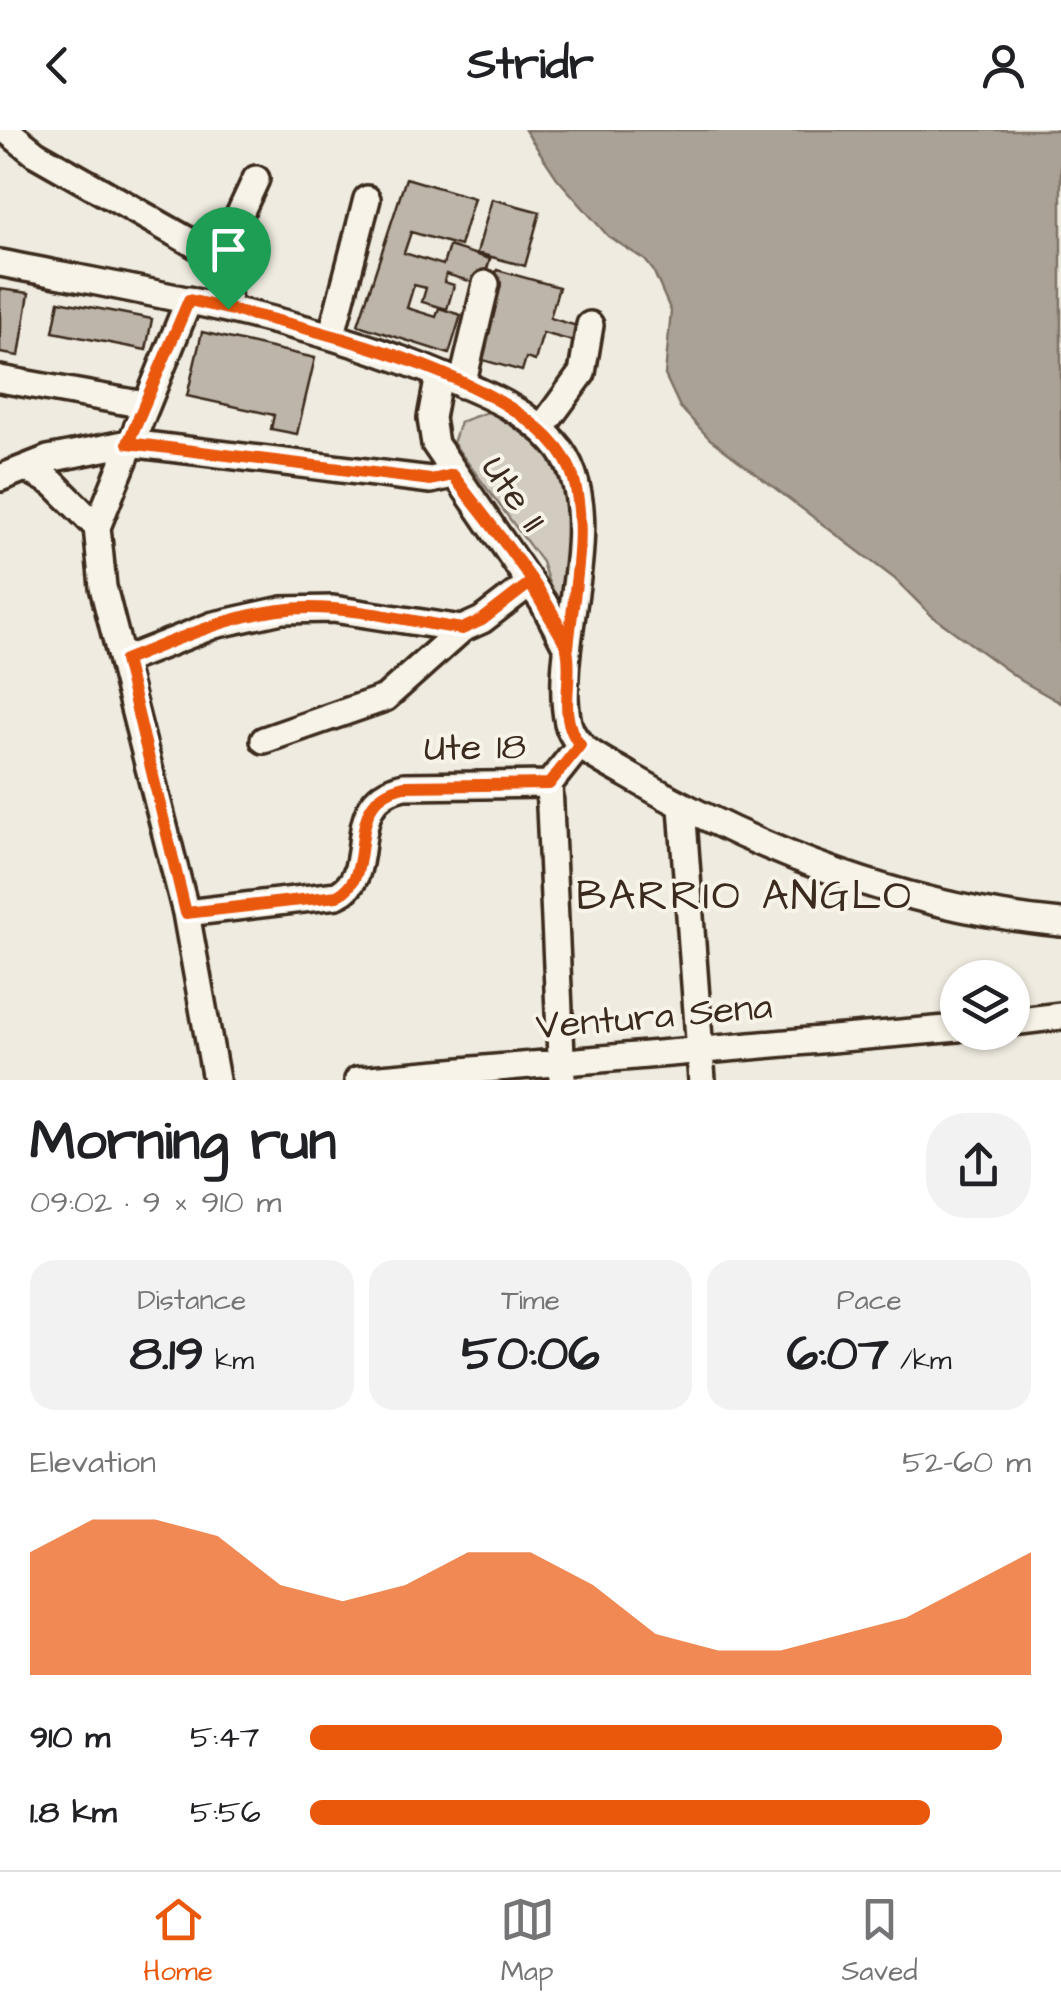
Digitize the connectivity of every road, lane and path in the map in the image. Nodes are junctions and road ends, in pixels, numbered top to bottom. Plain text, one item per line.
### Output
1 (6, 130) edge
2 (256, 178) dead end
3 (367, 199) dead end
4 (218, 258) junction
5 (0, 263) edge
6 (486, 284) dead end
7 (189, 300) junction
8 (228, 309) junction
9 (590, 325) dead end
10 (332, 334) junction
11 (0, 379) edge
12 (451, 380) junction
13 (145, 405) junction
14 (540, 429) junction
15 (128, 443) junction
16 (26, 468) junction
17 (453, 475) junction
18 (0, 478) edge
19 (97, 527) junction
20 (530, 583) junction
21 (462, 629) junction
22 (568, 648) junction
23 (125, 660) junction
24 (264, 740) dead end
25 (580, 745) junction
26 (549, 784) junction
27 (682, 807) junction
28 (186, 913) junction
29 (1061, 924) edge
30 (1061, 1016) edge
31 (1030, 1020) edge
32 (940, 1030) edge
33 (700, 1051) junction
34 (562, 1072) edge
35 (216, 1080) edge
36 (358, 1080) edge
37 (702, 1080) edge

1 - 4 street
2 - 4 street
3 - 10 street
4 - 8 street
5 - 7 street
6 - 12 street, Ute 11
7 - 8 street
7 - 13 street
8 - 10 street
9 - 14 street
10 - 12 street
11 - 13 street
12 - 14 street
12 - 17 street, Ute 11
13 - 15 street
14 - 22 street
15 - 16 street
15 - 17 street
15 - 19 street
16 - 18 street
16 - 19 street
17 - 20 street, Ute 11
19 - 23 street
20 - 21 street
20 - 22 street, Ute 11
21 - 23 street
21 - 24 street
22 - 25 street
23 - 28 street
25 - 26 street, Ute 18
25 - 27 street
26 - 28 street, Ute 18
26 - 34 street
27 - 29 street
27 - 33 street
28 - 35 street
30 - 31 street
32 - 33 street, Ventura Sena
33 - 34 street, Ventura Sena
33 - 37 street
34 - 36 street, Ventura Sena

